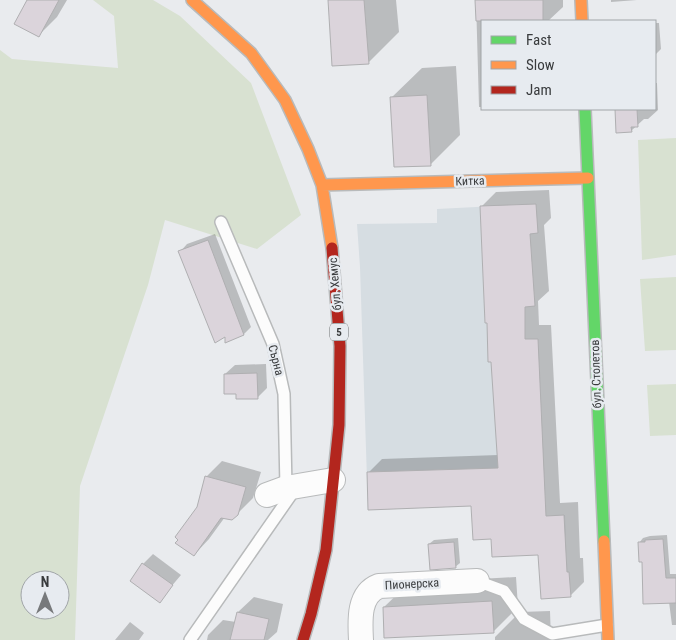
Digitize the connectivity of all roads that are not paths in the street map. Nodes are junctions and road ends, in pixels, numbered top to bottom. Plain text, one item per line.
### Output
1 (192, 0) edge
2 (581, 0) edge
3 (582, 20) edge
4 (585, 110) edge
5 (588, 178) junction
6 (322, 186) junction
7 (221, 222) dead end
8 (333, 480) junction
9 (283, 489) junction
10 (477, 581) joint
11 (607, 626) junction
12 (552, 637) edge
13 (190, 640) edge
14 (303, 640) edge
15 (361, 640) edge
16 (608, 640) edge

1 - 6 main road, бул. Хемус / 5
2 - 3 main road
4 - 5 main road, бул. Столетов
5 - 6 main road, Китка
5 - 11 main road, бул. Столетов
6 - 8 main road, бул. Хемус / 5
7 - 9 lane, Сърна
8 - 9 street
8 - 14 main road, бул. Хемус / 5
9 - 13 lane
10 - 12 lane
10 - 15 street, Пионерска
11 - 12 lane
11 - 16 main road, бул. Столетов

